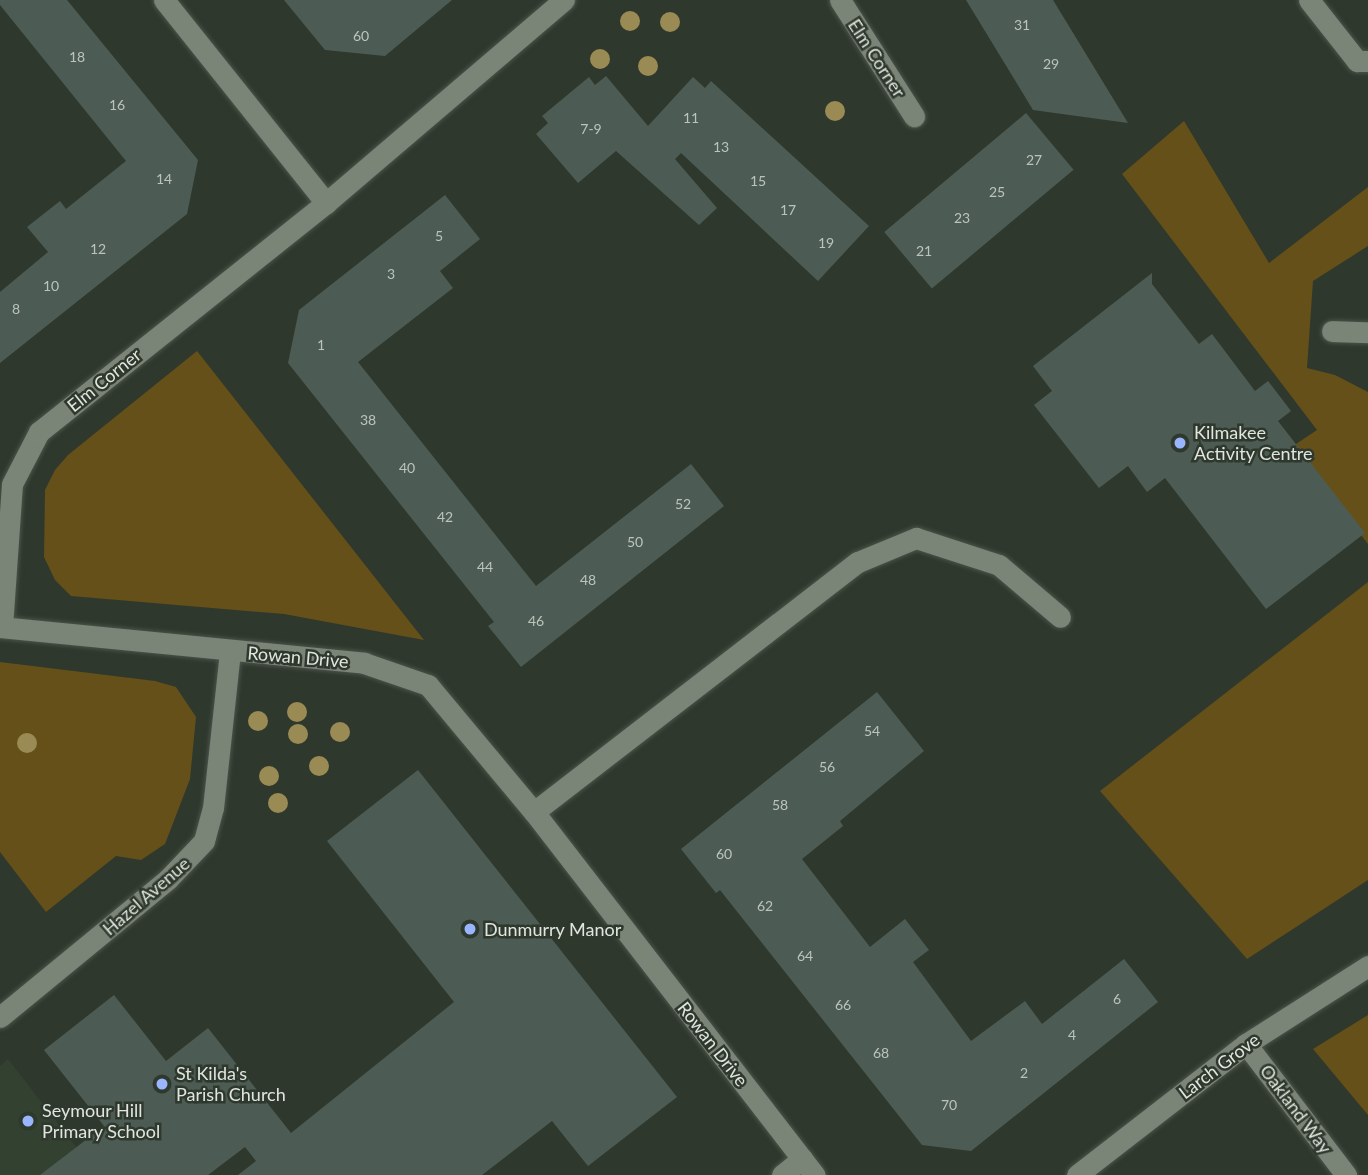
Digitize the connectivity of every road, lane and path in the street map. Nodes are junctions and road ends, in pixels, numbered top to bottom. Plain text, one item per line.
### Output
1 (164, 0) edge
2 (564, 0) edge
3 (840, 0) edge
4 (1309, 0) edge
5 (1368, 61) edge
6 (914, 116) dead end
7 (326, 203) junction
8 (1332, 331) dead end
9 (1368, 332) edge
10 (1060, 617) dead end
11 (1, 627) edge
12 (230, 651) junction
13 (534, 812) junction
14 (1368, 966) edge
15 (0, 1017) edge
16 (1246, 1044) junction
17 (808, 1167) edge
18 (782, 1175) edge
19 (1077, 1175) edge
20 (1346, 1175) edge

1 - 7 street
2 - 7 street, Elm Corner
3 - 6 street, Elm Corner
4 - 5 street
7 - 11 street, Elm Corner
8 - 9 street
10 - 13 street
11 - 12 street, Rowan Drive
12 - 13 street, Rowan Drive
12 - 15 street, Hazel Avenue
13 - 17 street, Rowan Drive
14 - 16 street, Larch Grove
16 - 19 street, Larch Grove
16 - 20 street, Oakland Way
17 - 18 street

